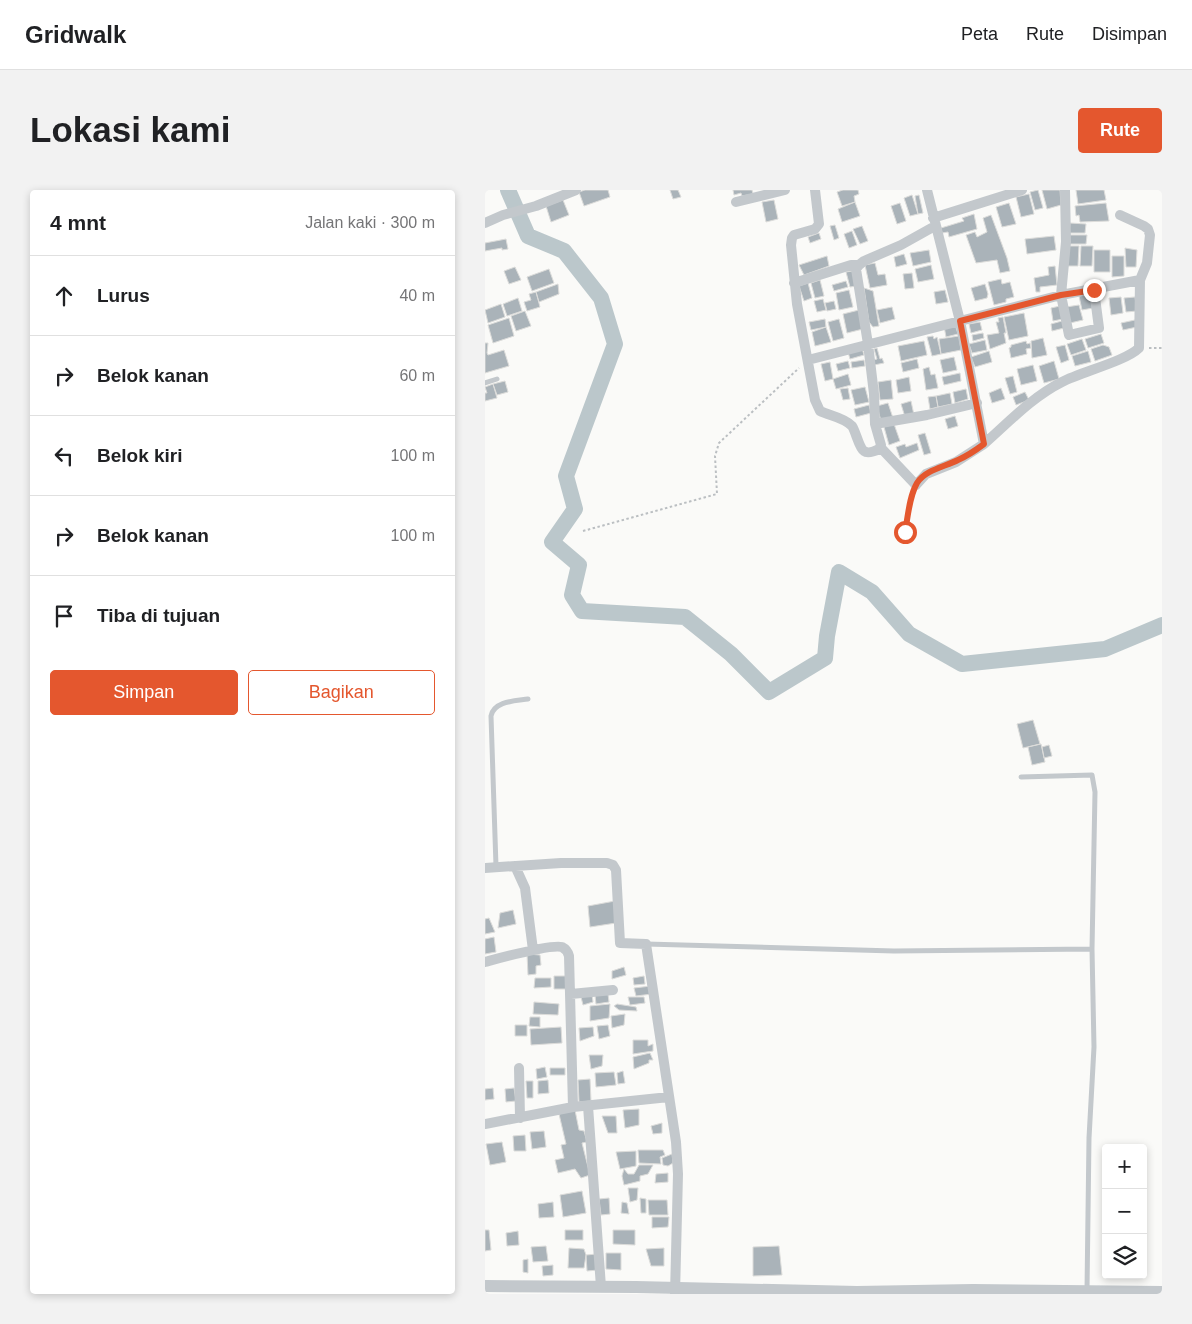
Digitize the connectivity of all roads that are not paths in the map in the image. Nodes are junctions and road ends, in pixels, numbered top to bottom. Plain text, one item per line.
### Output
1 (576, 190) edge
2 (785, 190) edge
3 (815, 190) edge
4 (927, 190) edge
5 (1022, 190) edge
6 (1065, 190) edge
7 (736, 202) dead end
8 (1120, 215) dead end
9 (934, 222) junction
10 (485, 223) edge
11 (859, 265) junction
12 (1140, 280) junction
13 (794, 283) junction
14 (1094, 290) junction
15 (1061, 295) junction
16 (960, 321) junction
17 (868, 344) junction
18 (808, 360) junction
19 (497, 379) dead end
20 (485, 383) edge
21 (977, 403) junction
22 (875, 424) junction
23 (984, 444) junction
24 (881, 448) junction
25 (528, 699) dead end
26 (1021, 776) dead end
27 (515, 866) junction
28 (490, 867) edge
29 (646, 944) junction
30 (1093, 949) junction
31 (533, 950) junction
32 (485, 962) edge
33 (613, 990) dead end
34 (571, 994) junction
35 (519, 1068) dead end
36 (669, 1097) junction
37 (588, 1106) junction
38 (573, 1107) junction
39 (520, 1118) junction
40 (485, 1124) edge
41 (485, 1286) edge
42 (601, 1287) junction
43 (580, 1290) edge
44 (623, 1290) edge
45 (675, 1291) edge
46 (1087, 1291) junction
47 (1162, 1292) edge
48 (815, 1293) edge
49 (1056, 1293) edge
50 (1134, 1293) edge

1 - 10 street
2 - 7 street
3 - 13 street
4 - 9 street
5 - 9 street
6 - 15 street
8 - 12 street
9 - 11 street
9 - 16 street
11 - 13 street
11 - 17 street
12 - 14 street
12 - 23 street
13 - 18 street
14 - 15 street
14 - 15 street
15 - 16 street
16 - 17 street
16 - 21 street
17 - 18 street
17 - 22 street
18 - 24 street
19 - 20 lane
21 - 22 street
21 - 23 street
22 - 24 street
23 - 24 street
25 - 28 lane
26 - 30 lane
27 - 28 street
27 - 29 street
27 - 31 street
29 - 30 lane
29 - 36 street
30 - 46 lane
31 - 32 street
31 - 34 street
33 - 34 street
34 - 38 street
35 - 39 street
36 - 37 street
36 - 45 street
37 - 38 street
37 - 42 street
38 - 39 street
39 - 40 street
41 - 43 street
42 - 43 street
42 - 44 street
44 - 45 street
45 - 48 street
46 - 49 street
46 - 50 street
47 - 50 street
48 - 49 street

